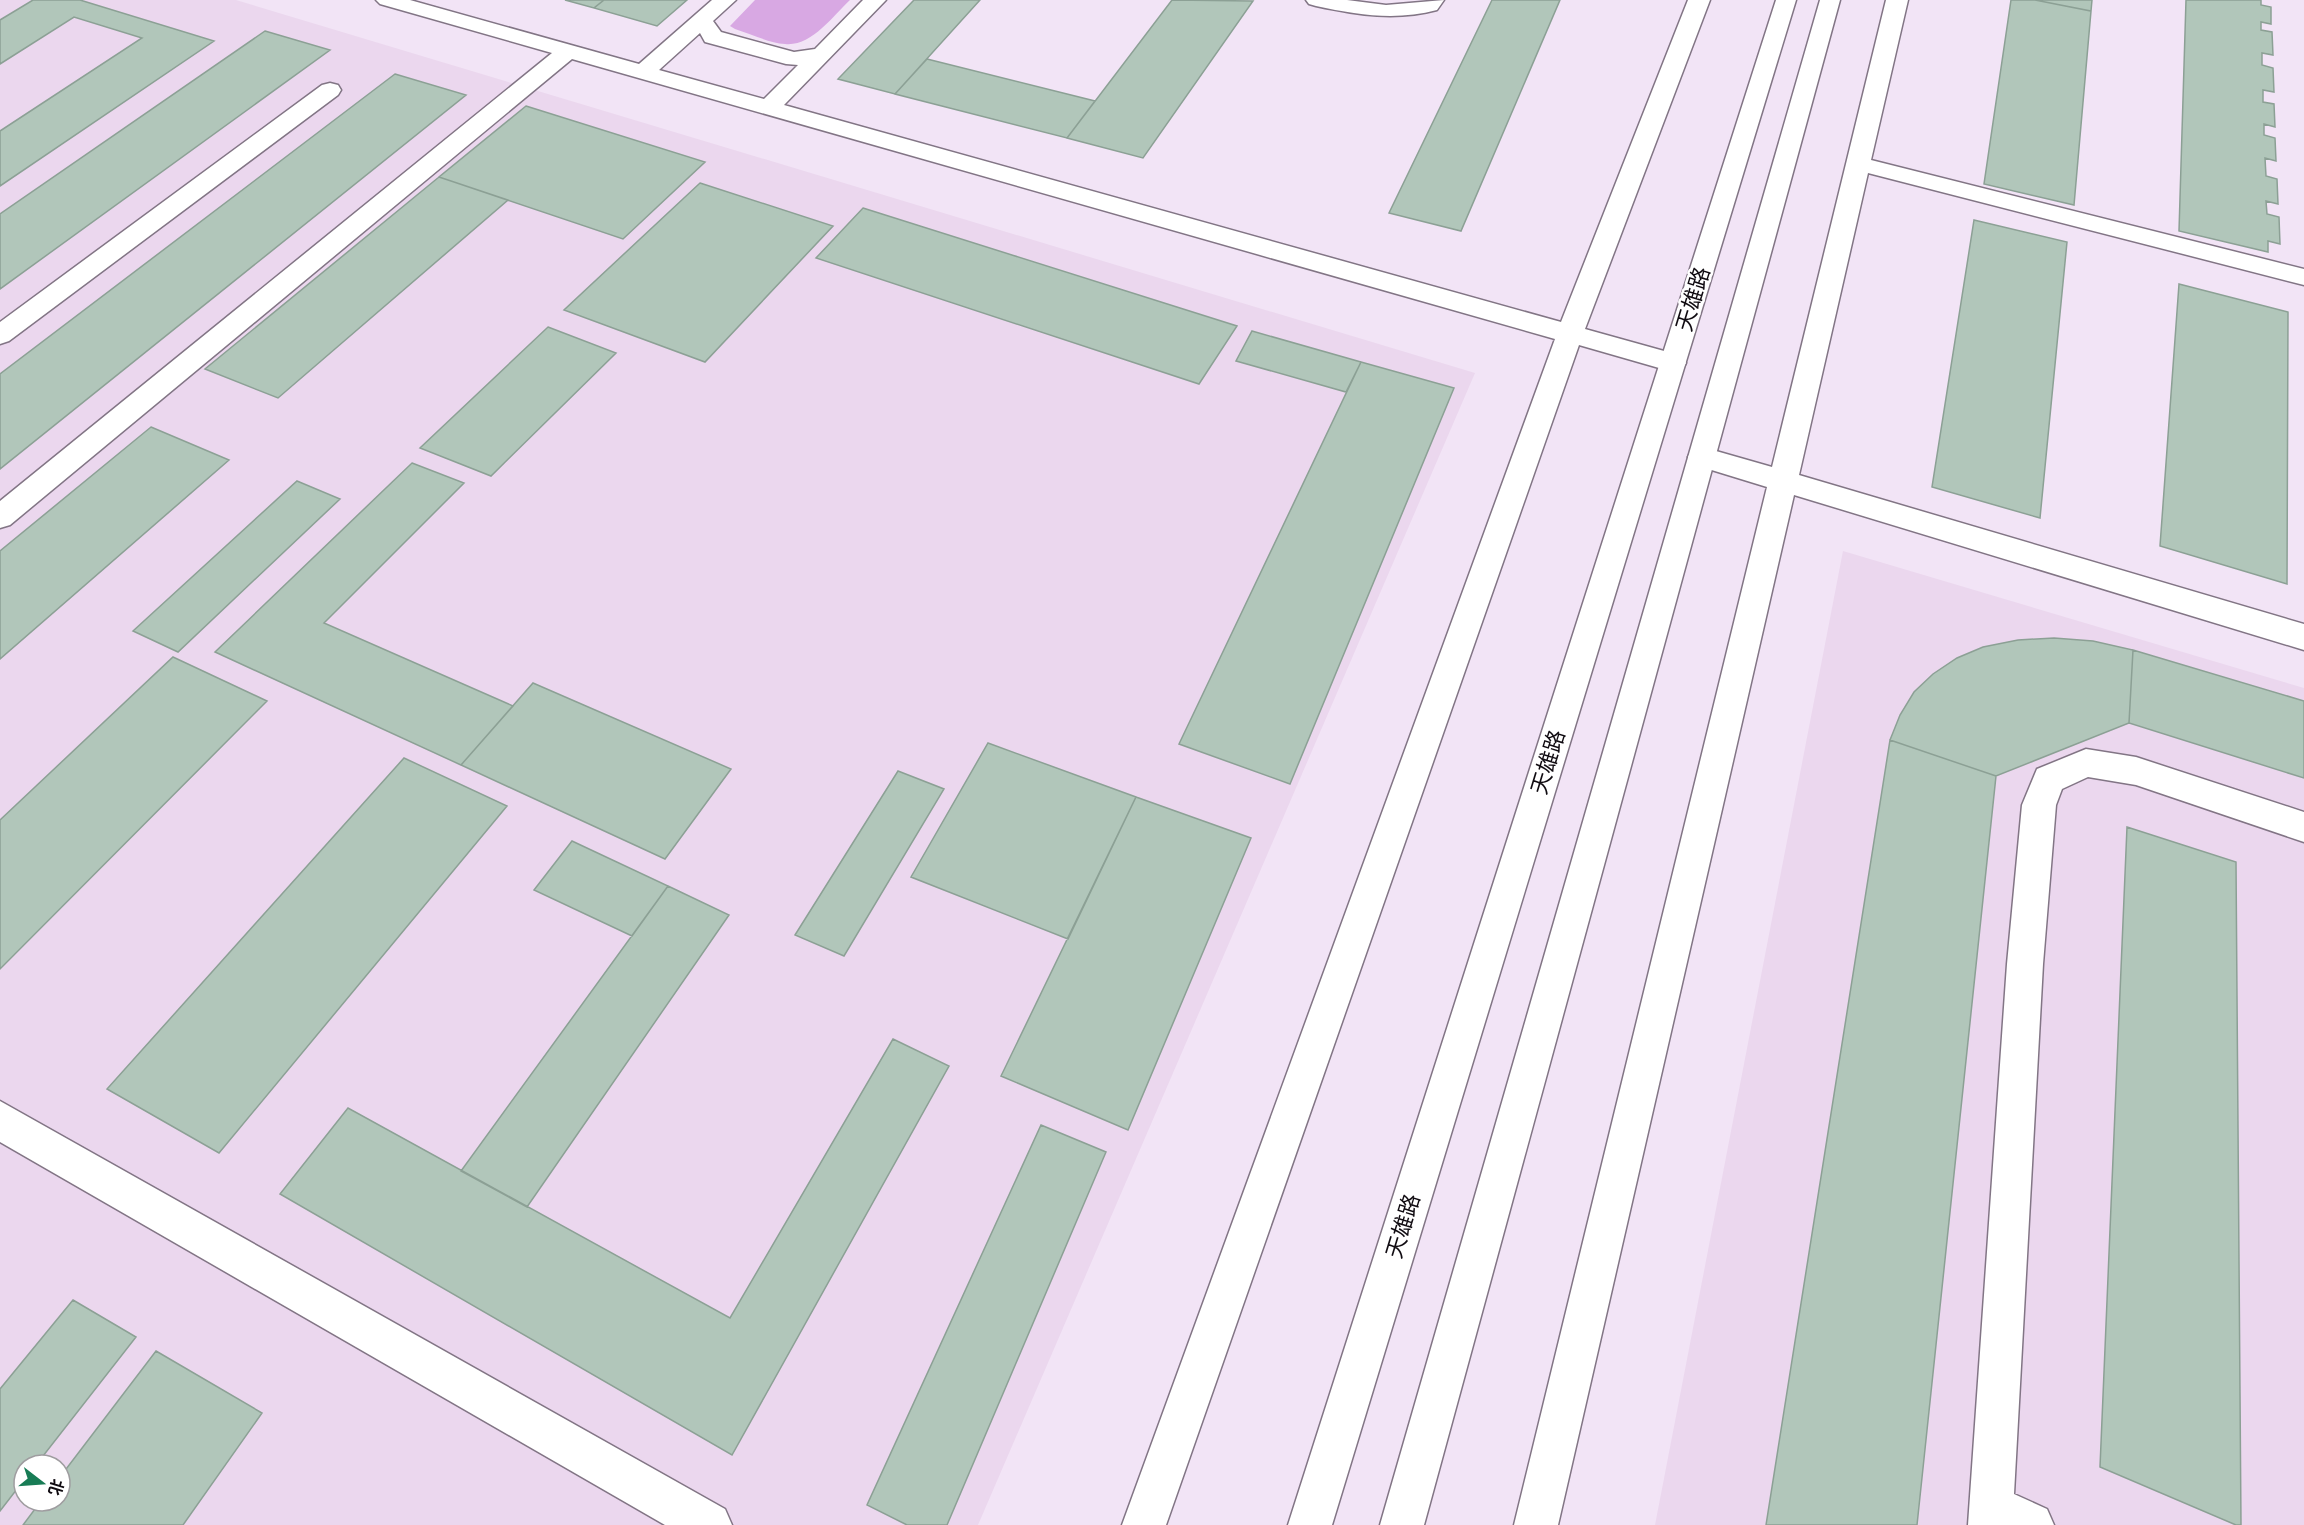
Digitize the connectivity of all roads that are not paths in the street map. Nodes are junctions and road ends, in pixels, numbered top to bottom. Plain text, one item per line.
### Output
1 (387, 0) edge
2 (725, 0) edge
3 (875, 0) edge
4 (1316, 0) edge
5 (1434, 0) edge
6 (1700, 0) edge
7 (1786, 0) edge
8 (1830, 0) edge
9 (1897, 0) edge
10 (702, 20) junction
11 (568, 51) junction
12 (821, 54) junction
13 (643, 72) junction
14 (330, 90) dead end
15 (769, 107) junction
16 (1859, 164) junction
17 (2304, 277) edge
18 (1570, 333) junction
19 (0, 335) edge
20 (1673, 363) junction
21 (1702, 457) junction
22 (1782, 481) junction
23 (0, 517) edge
24 (2304, 637) edge
25 (2304, 827) edge
26 (0, 1120) edge
27 (1990, 1516) edge
28 (709, 1525) edge
29 (1144, 1525) edge
30 (1310, 1525) edge
31 (1401, 1525) edge
32 (1536, 1525) edge
33 (2031, 1525) edge

1 - 11 street
2 - 10 street
3 - 12 street
4 - 5 street
6 - 18 street
7 - 20 street, 天雄路
8 - 21 street
9 - 16 street
10 - 12 street
10 - 13 street
11 - 13 street
11 - 23 street
12 - 15 street
13 - 15 street
14 - 19 street
15 - 18 street
16 - 17 street
16 - 22 street
18 - 20 street
18 - 29 street
20 - 30 street, 天雄路
21 - 22 street
21 - 31 street
22 - 24 street
22 - 32 street
25 - 27 street
26 - 28 street
27 - 33 street

